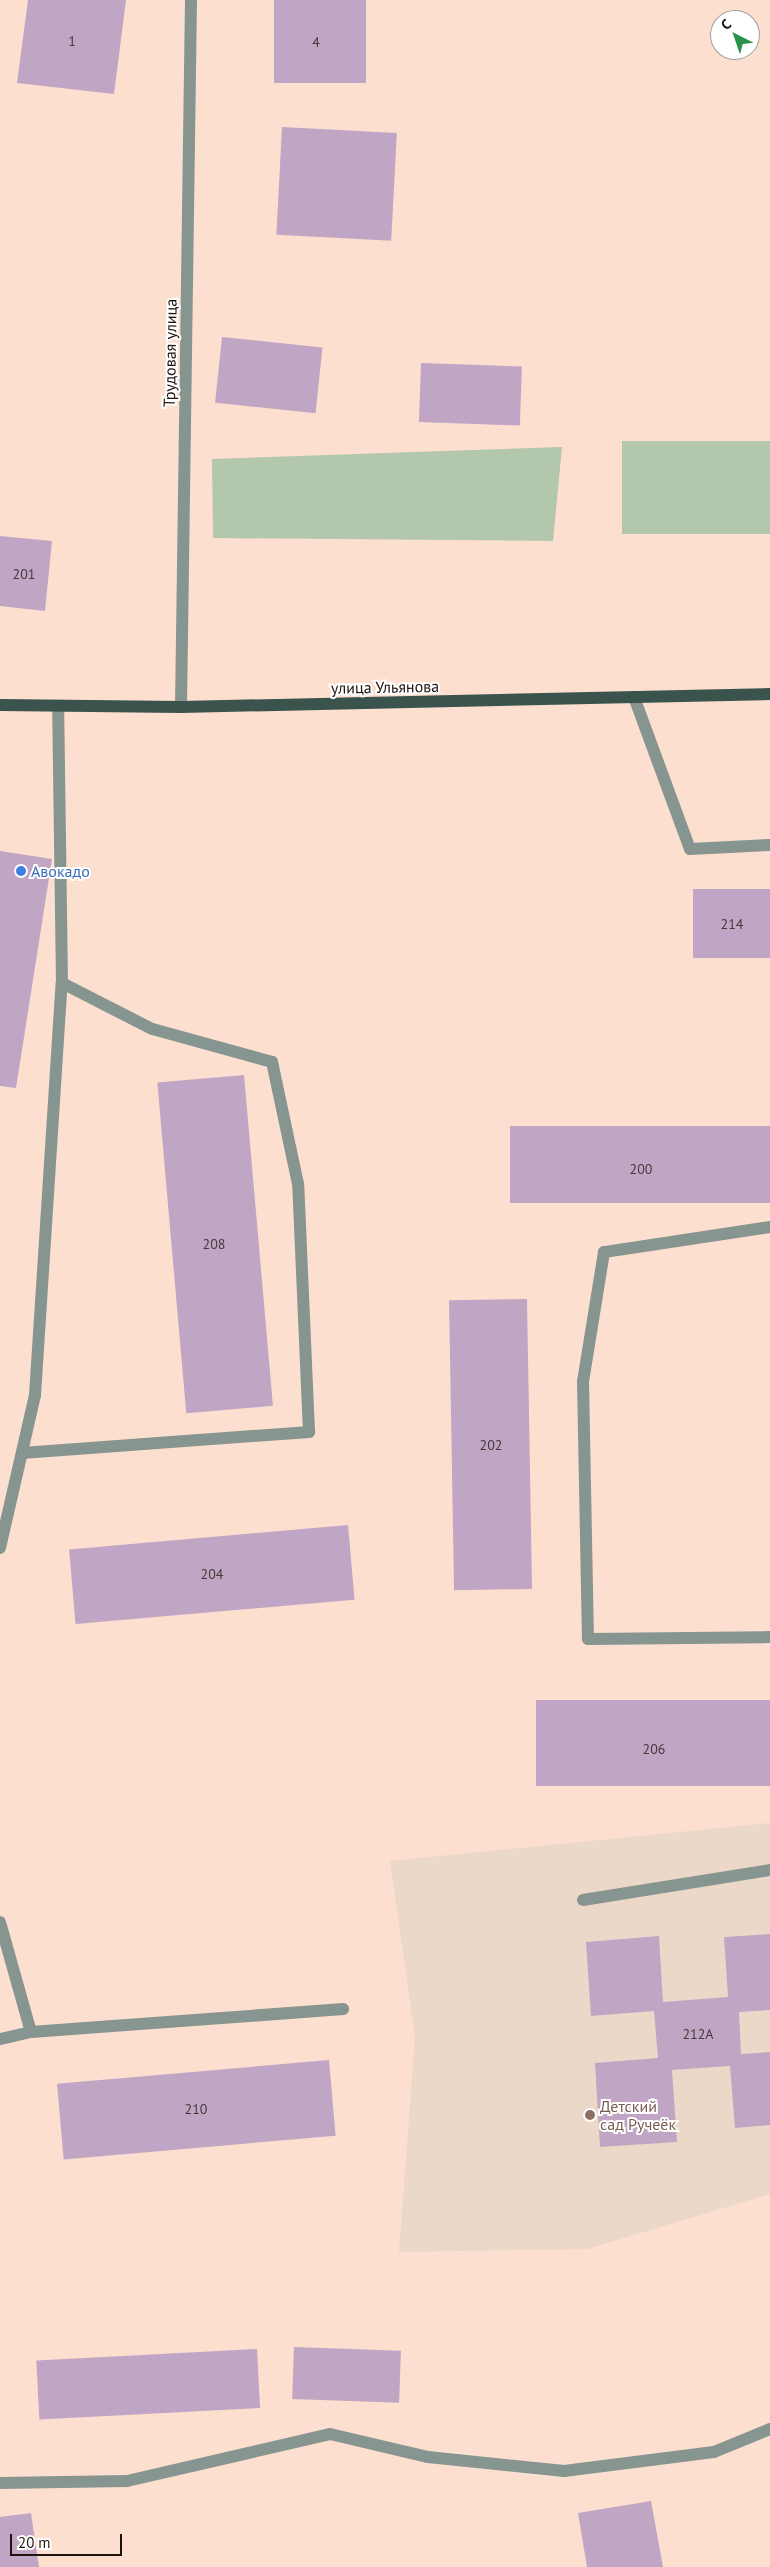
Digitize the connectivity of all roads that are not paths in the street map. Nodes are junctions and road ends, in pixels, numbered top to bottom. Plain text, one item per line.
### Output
1 (191, 0) edge
2 (770, 694) edge
3 (634, 697) junction
4 (0, 705) edge
5 (58, 706) junction
6 (182, 707) junction
7 (770, 845) edge
8 (62, 983) junction
9 (770, 1227) edge
10 (22, 1453) junction
11 (0, 1548) edge
12 (770, 1637) edge
13 (770, 1870) edge
14 (583, 1900) dead end
15 (0, 1922) edge
16 (343, 2009) dead end
17 (31, 2032) junction
18 (0, 2039) edge
19 (770, 2429) edge
20 (0, 2483) edge

1 - 6 street, Трудовая улица
2 - 3 main road, улица Ульянова
3 - 6 main road, улица Ульянова
3 - 7 street
4 - 5 main road, улица Ульянова
5 - 6 main road, улица Ульянова
5 - 8 street
8 - 10 street
8 - 10 street
9 - 12 street
10 - 11 street
13 - 14 street
15 - 17 street
16 - 17 street
17 - 18 street
19 - 20 street

